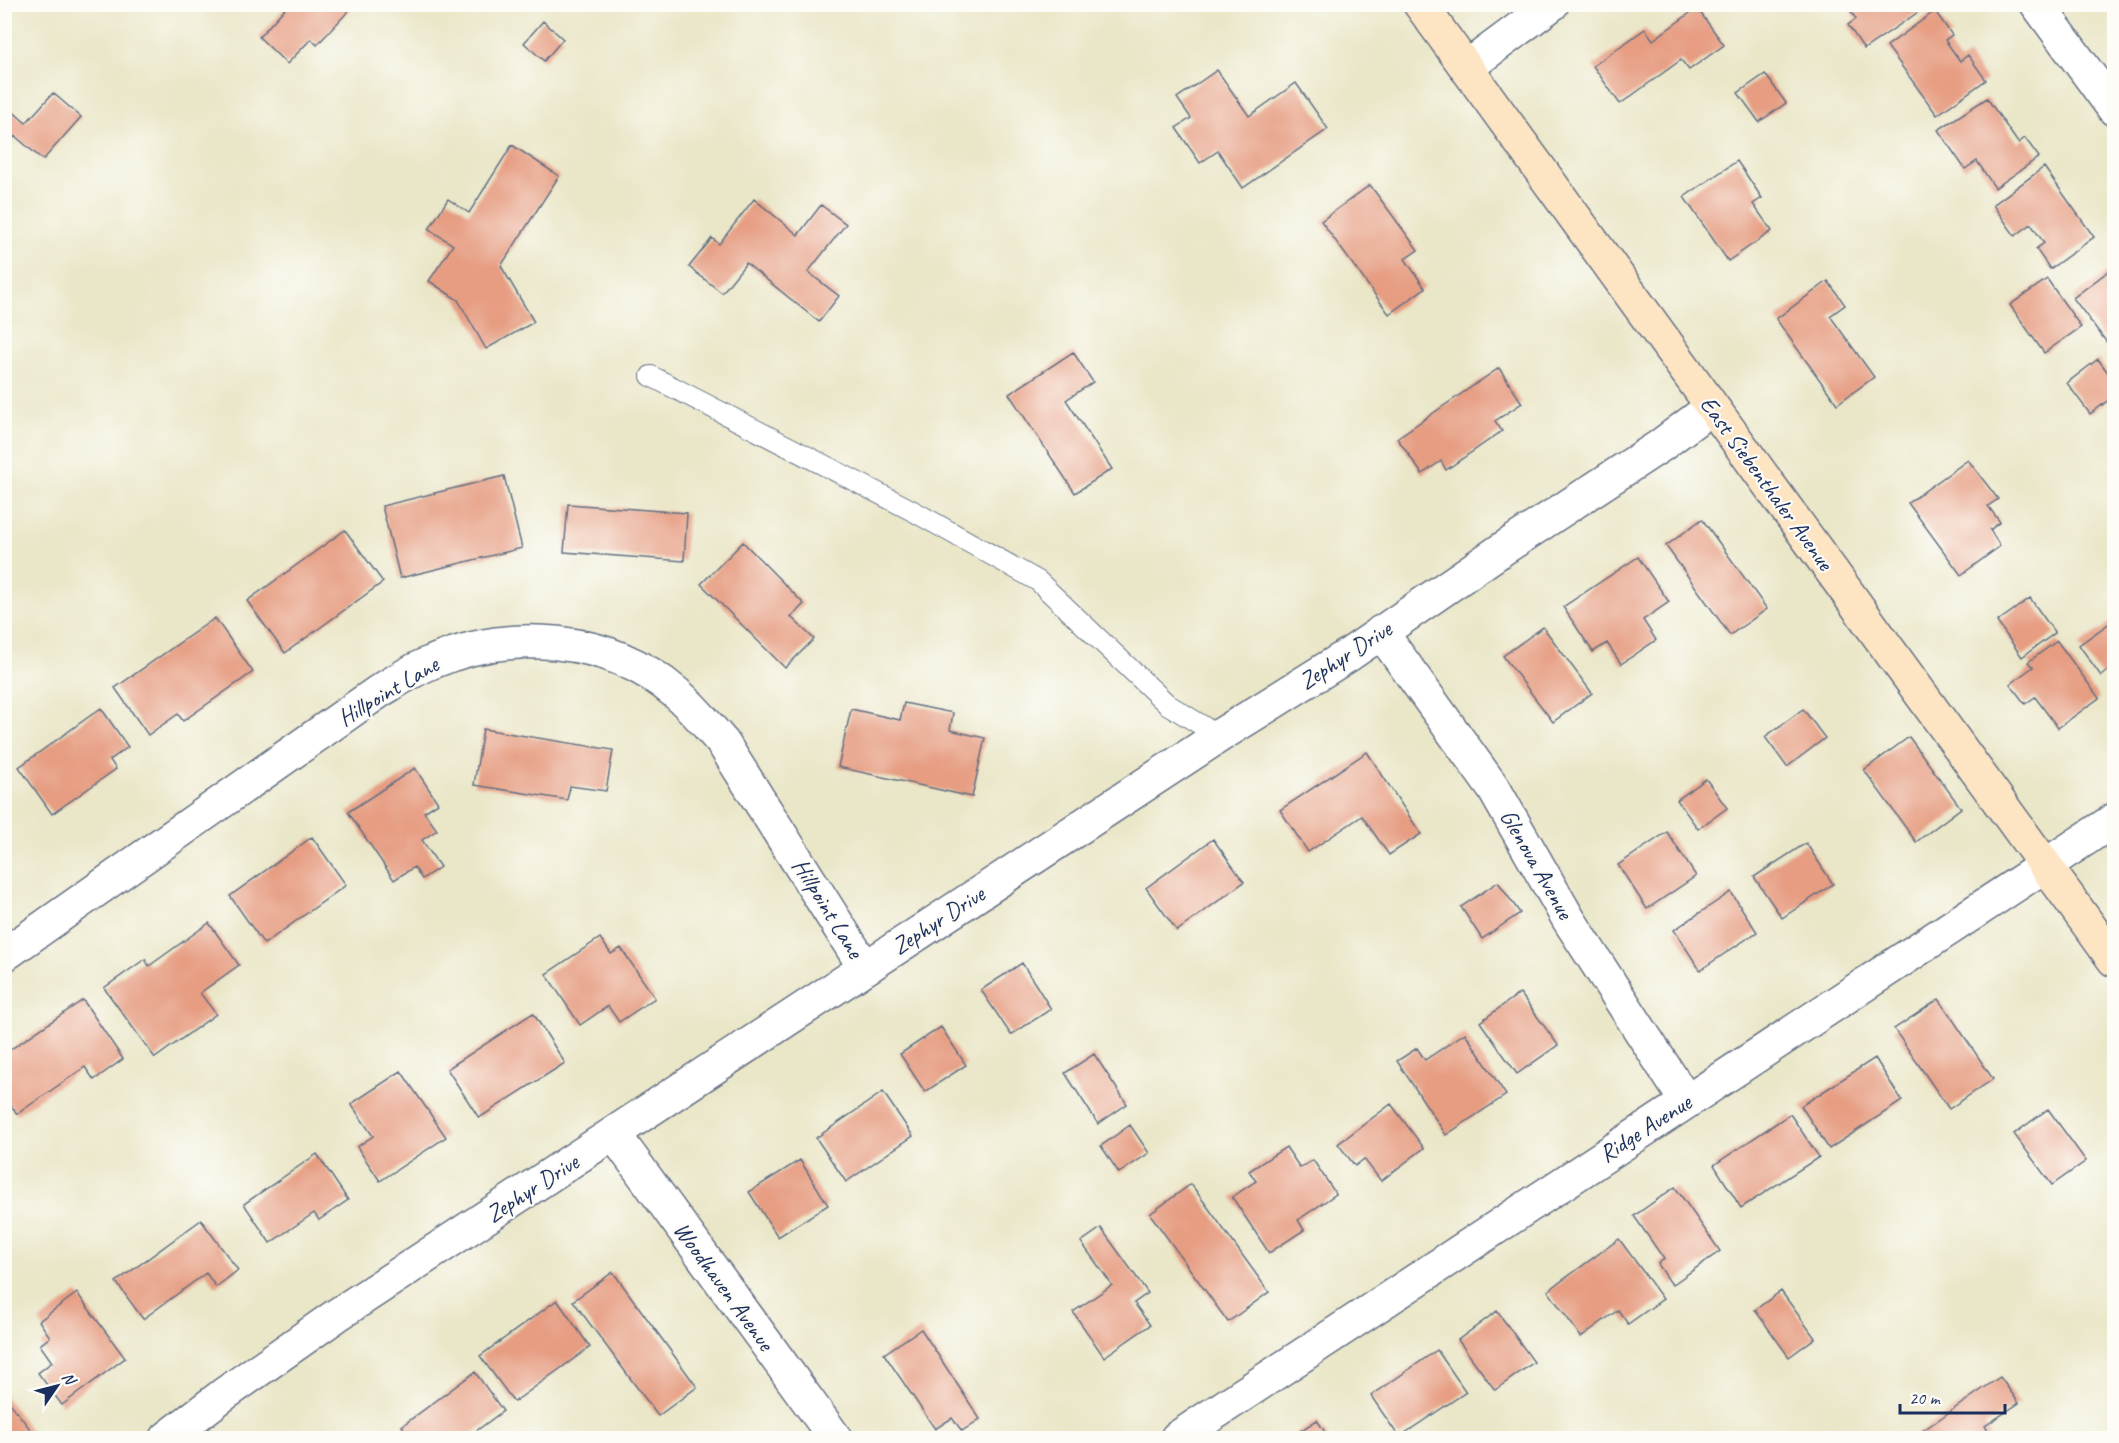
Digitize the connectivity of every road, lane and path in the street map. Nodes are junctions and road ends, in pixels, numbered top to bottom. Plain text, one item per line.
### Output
1 (1420, 4) edge
2 (1552, 4) edge
3 (2037, 4) edge
4 (1466, 68) junction
5 (2115, 109) edge
6 (651, 376) dead end
7 (1712, 407) junction
8 (1381, 632) junction
9 (1219, 736) junction
10 (2115, 820) edge
11 (2046, 865) junction
12 (4, 955) edge
13 (2115, 960) edge
14 (865, 968) junction
15 (1686, 1101) junction
16 (614, 1134) junction
17 (167, 1438) edge
18 (835, 1438) edge
19 (1177, 1438) edge

1 - 4 main road, East Siebenthaler Avenue
2 - 4 street
3 - 5 street
4 - 7 main road, East Siebenthaler Avenue
6 - 9 lane
7 - 8 street, Zephyr Drive
7 - 11 main road, East Siebenthaler Avenue
8 - 9 street, Zephyr Drive
8 - 15 street, Glenova Avenue
9 - 14 street, Zephyr Drive
10 - 11 street, Ridge Avenue
11 - 13 main road, East Siebenthaler Avenue
11 - 15 street, Ridge Avenue
12 - 14 street, Hillpoint Lane
14 - 16 street, Zephyr Drive
15 - 19 street, Ridge Avenue
16 - 17 street, Zephyr Drive
16 - 18 street, Woodhaven Avenue

